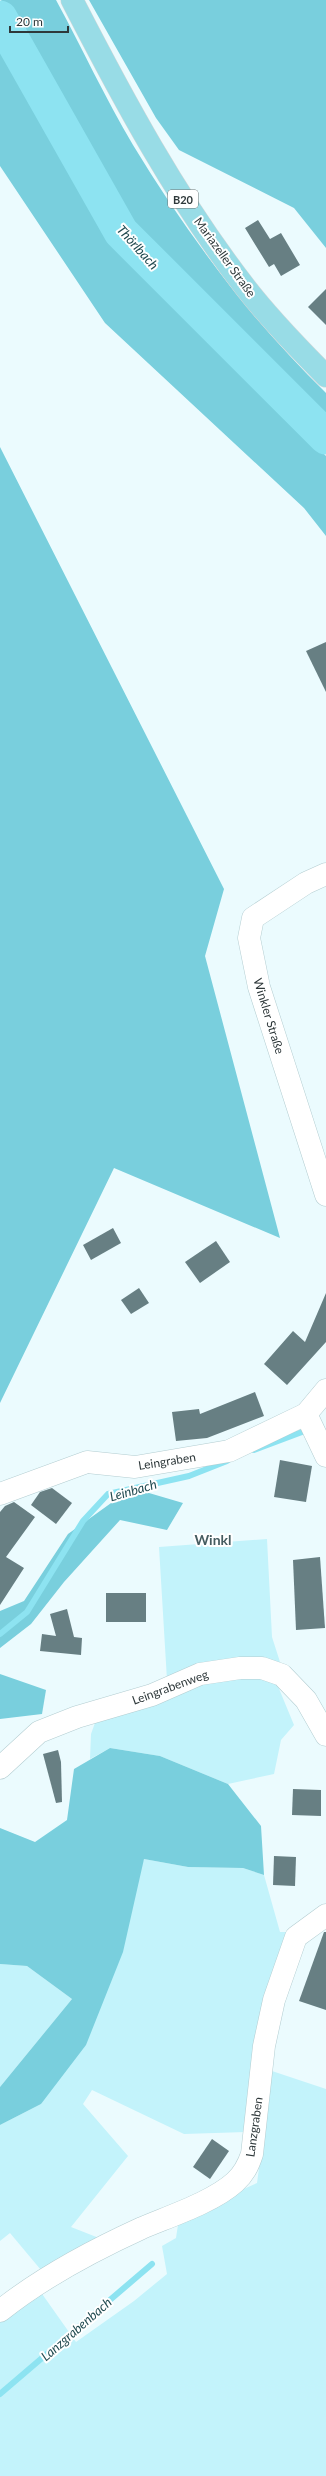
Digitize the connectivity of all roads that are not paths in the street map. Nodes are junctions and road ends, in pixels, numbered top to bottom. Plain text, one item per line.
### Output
1 (72, 0) edge
2 (326, 376) edge
3 (326, 874) edge
4 (326, 1195) edge
5 (326, 1390) edge
6 (306, 1414) junction
7 (326, 1456) edge
8 (0, 1494) edge
9 (326, 1735) edge
10 (0, 1768) edge
11 (326, 1915) edge
12 (0, 2311) edge

1 - 2 main road, Mariazeller Straße / B20
3 - 4 street, Winkler Straße
5 - 6 street
6 - 7 street
6 - 8 street, Leingraben
9 - 10 street, Leingrabenweg
11 - 12 street, Lanzgraben

